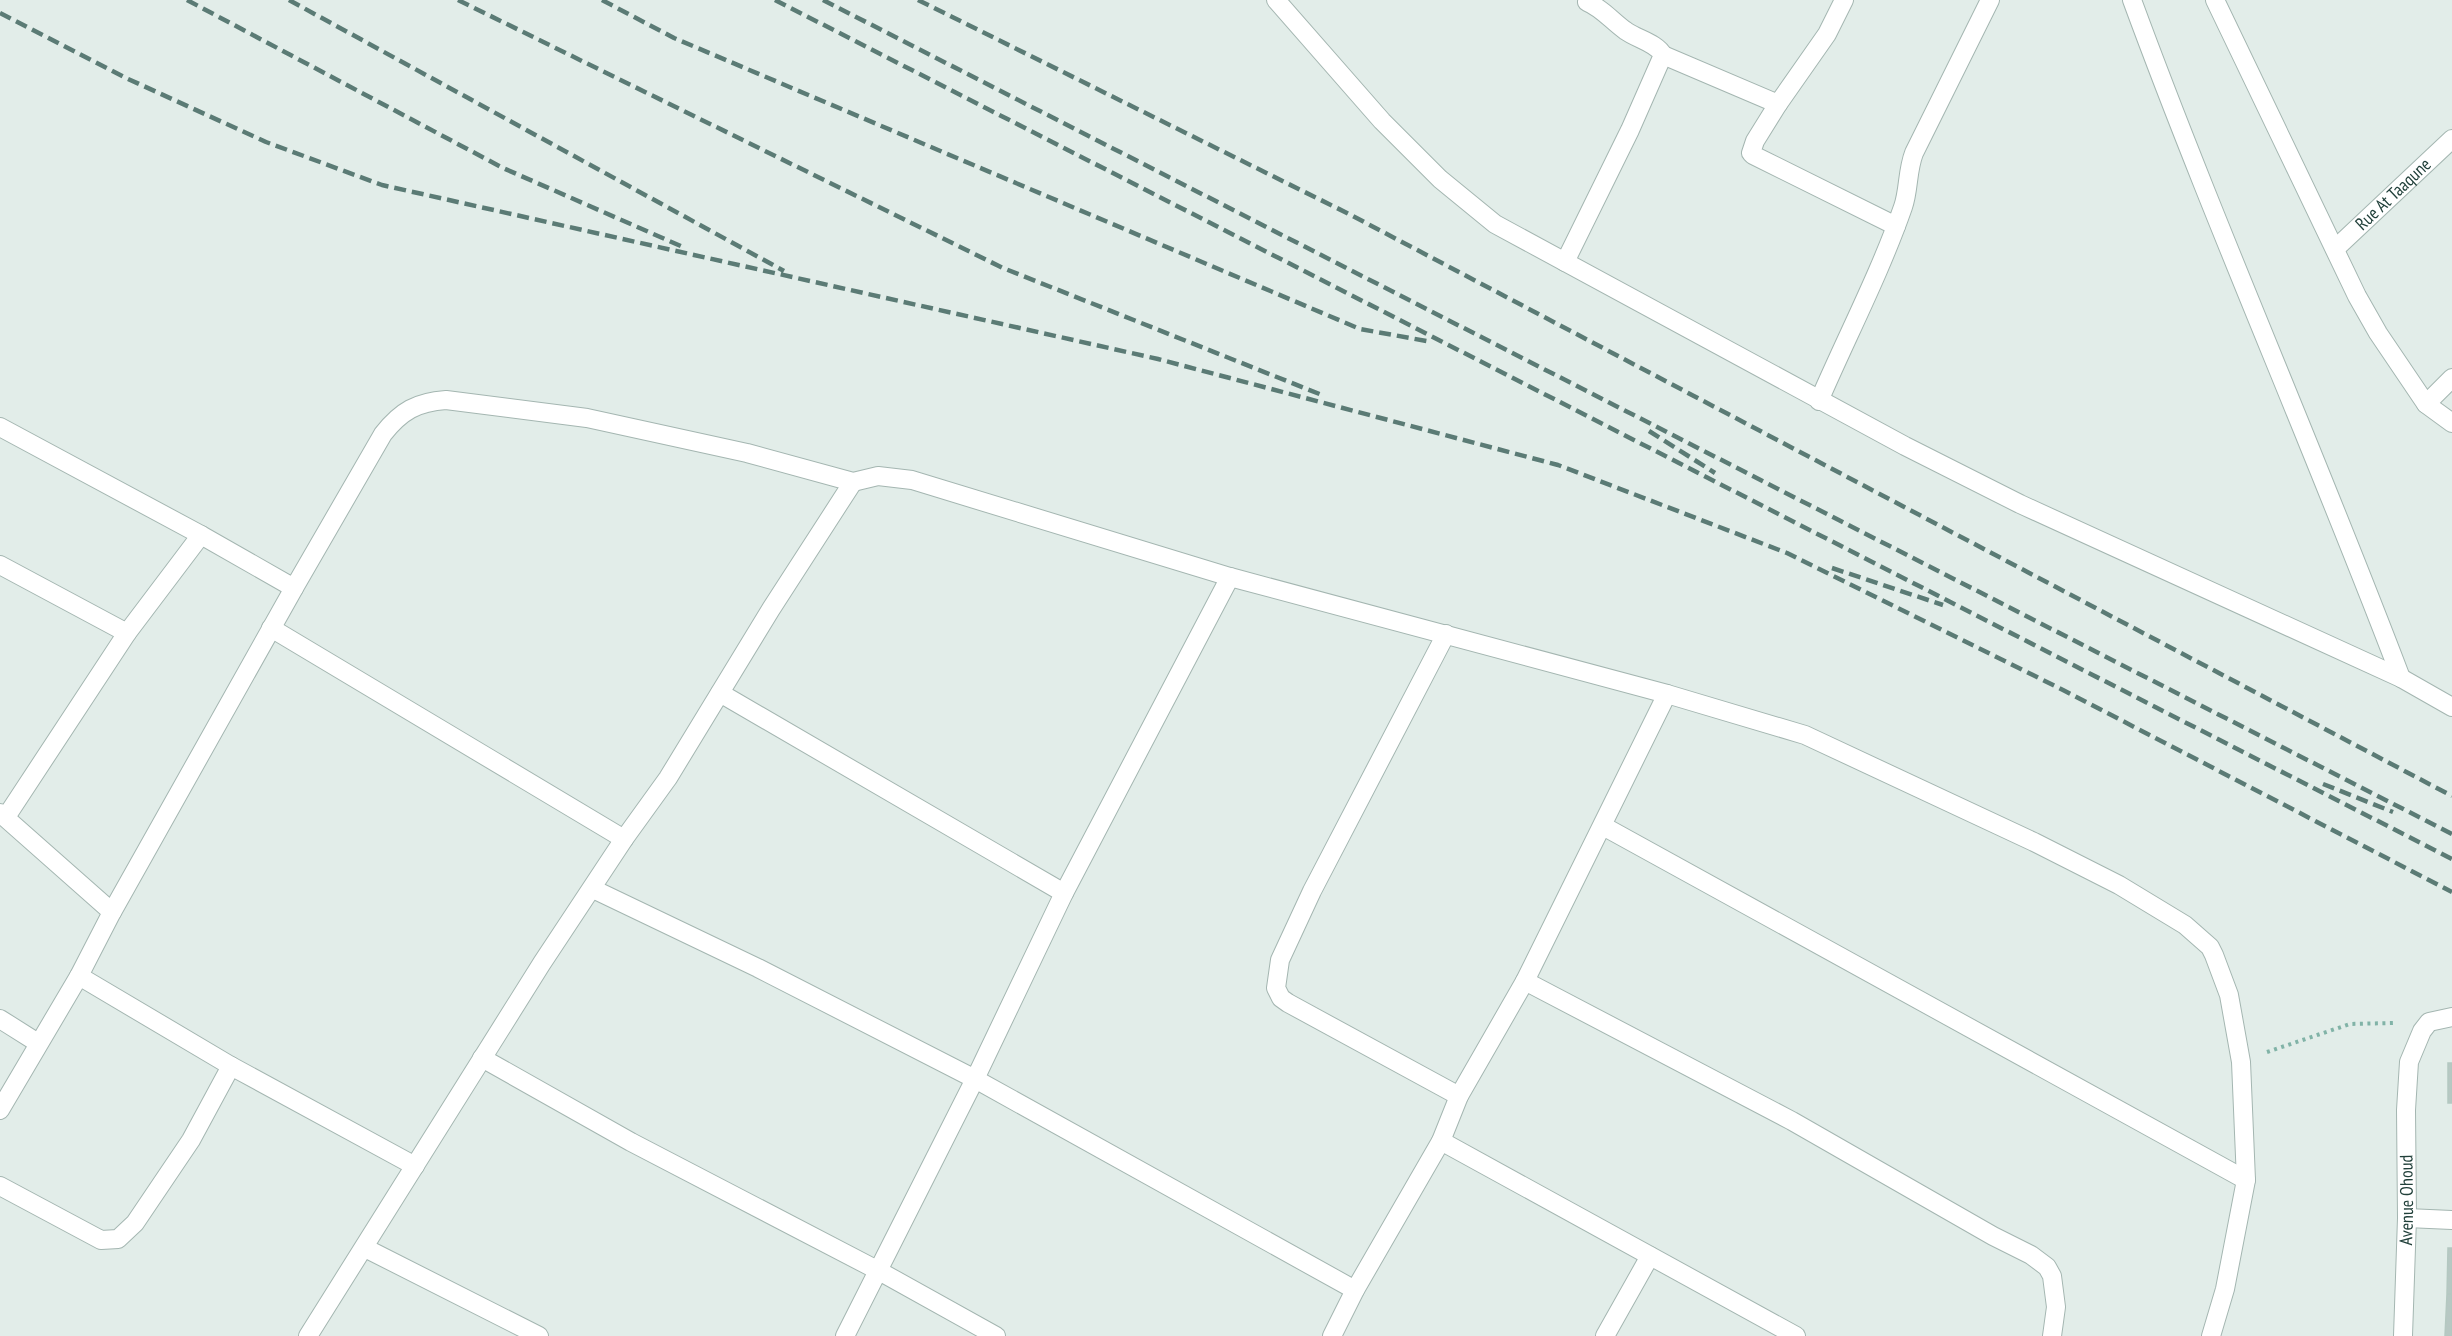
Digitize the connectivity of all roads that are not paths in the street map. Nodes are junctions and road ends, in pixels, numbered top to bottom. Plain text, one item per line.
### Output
1 (1276, 0) edge
2 (1844, 0) edge
3 (1990, 0) edge
4 (2132, 0) edge
5 (2215, 0) edge
6 (1586, 1) edge
7 (1663, 55) junction
8 (1778, 104) junction
9 (2452, 139) edge
10 (1896, 226) junction
11 (2335, 249) junction
12 (1565, 262) junction
13 (2452, 378) edge
14 (1819, 401) junction
15 (2426, 404) junction
16 (2452, 423) edge
17 (0, 427) edge
18 (853, 482) junction
19 (201, 535) junction
20 (0, 565) edge
21 (1230, 577) junction
22 (294, 588) junction
23 (271, 628) junction
24 (127, 633) junction
25 (1446, 634) junction
26 (2401, 678) junction
27 (720, 693) junction
28 (1667, 694) junction
29 (2452, 707) edge
30 (3, 815) edge
31 (1603, 826) junction
32 (624, 839) junction
33 (593, 889) junction
34 (1064, 893) junction
35 (111, 912) junction
36 (79, 976) junction
37 (1525, 981) junction
38 (2452, 1017) edge
39 (0, 1020) edge
40 (38, 1043) junction
41 (482, 1058) junction
42 (231, 1066) junction
43 (975, 1079) junction
44 (1459, 1096) junction
45 (0, 1110) edge
46 (1441, 1141) junction
47 (415, 1166) junction
48 (2246, 1180) junction
49 (0, 1186) edge
50 (2407, 1218) junction
51 (2452, 1220) edge
52 (365, 1248) junction
53 (1650, 1256) junction
54 (879, 1271) junction
55 (1355, 1290) junction
56 (308, 1336) edge
57 (539, 1336) edge
58 (845, 1336) edge
59 (996, 1336) edge
60 (1332, 1336) edge
61 (1605, 1336) edge
62 (1796, 1336) edge
63 (2052, 1336) edge
64 (2211, 1336) edge
65 (2403, 1336) edge

1 - 12 street
2 - 8 street
3 - 10 street
4 - 26 street
5 - 11 street
6 - 7 street
7 - 8 street
7 - 12 street
8 - 10 street
9 - 11 street, Rue At Taaqune
10 - 14 street
11 - 15 street
12 - 14 street
13 - 15 street
14 - 26 street
15 - 16 street
17 - 19 street
18 - 21 street
18 - 22 street
18 - 27 street
19 - 22 street
19 - 24 street
20 - 24 street
21 - 25 street
21 - 34 street
22 - 23 street
23 - 32 street
23 - 35 street
24 - 30 street
25 - 28 street
25 - 44 street
26 - 29 street
27 - 32 street
27 - 34 street
28 - 31 street
28 - 48 street
30 - 35 street
31 - 37 street
31 - 48 street
32 - 33 street
33 - 41 street
33 - 43 street
34 - 43 street
35 - 36 street
36 - 40 street
36 - 42 street
37 - 44 street
37 - 63 street
38 - 50 street, Avenue Ohoud
39 - 40 street
40 - 45 street
41 - 47 street
41 - 54 street
42 - 47 street
42 - 49 street
43 - 54 street
43 - 55 street
44 - 46 street
46 - 53 street
46 - 55 street
47 - 52 street
48 - 64 street
50 - 51 street
50 - 65 street, Avenue Ohoud
52 - 56 street
52 - 57 street
53 - 61 street
53 - 62 street
54 - 58 street
54 - 59 street
55 - 60 street

